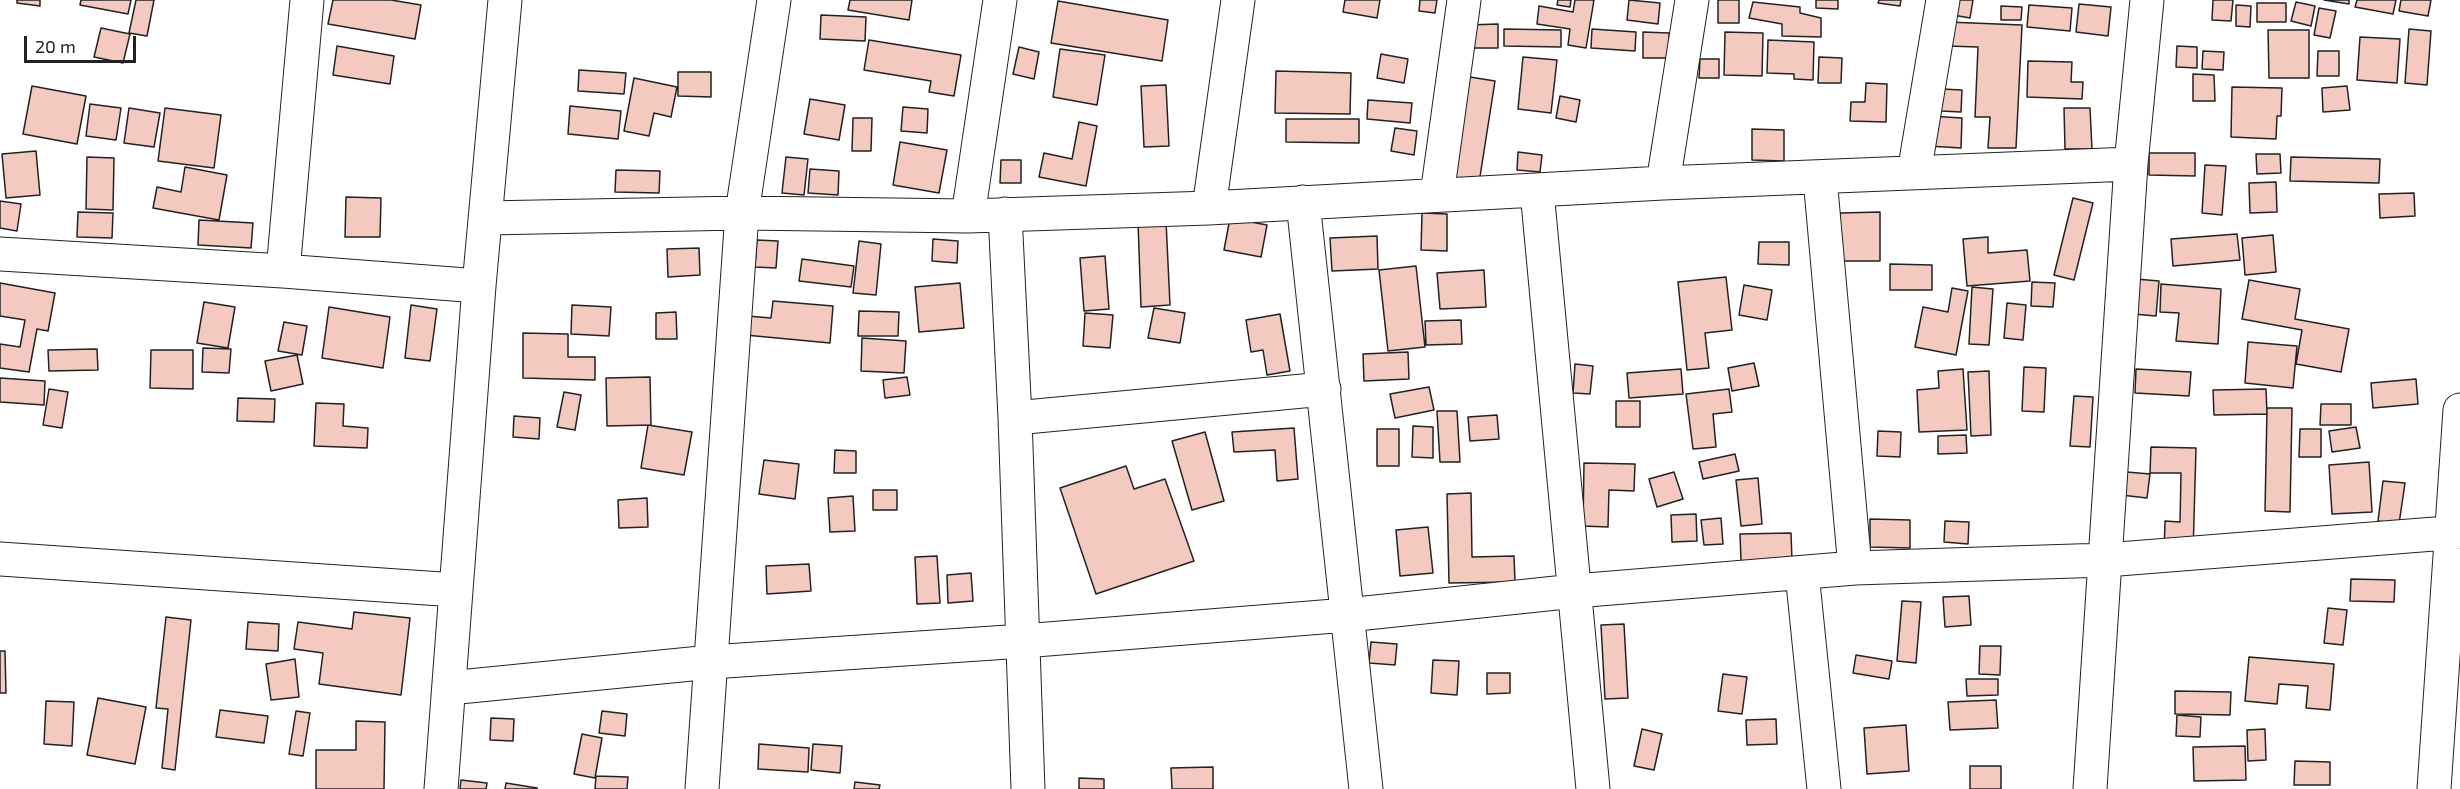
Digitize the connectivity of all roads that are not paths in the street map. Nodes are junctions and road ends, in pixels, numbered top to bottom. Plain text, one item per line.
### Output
1 (308, 0) edge
2 (505, 0) edge
3 (774, 0) edge
4 (1000, 0) edge
5 (1238, 0) edge
6 (1464, 0) edge
7 (1692, 0) edge
8 (1943, 0) edge
9 (2147, 0) edge
10 (2131, 164) junction
11 (1914, 173) junction
12 (1820, 178) junction
13 (1663, 183) junction
14 (1538, 191) junction
15 (1437, 195) junction
16 (1303, 202) junction
17 (1209, 208) junction
18 (742, 213) junction
19 (1005, 214) junction
20 (968, 216) junction
21 (486, 218) junction
22 (0, 254) edge
23 (283, 271) junction
24 (479, 286) junction
25 (1324, 389) junction
26 (2460, 410) edge
27 (1015, 418) junction
28 (2456, 533) edge
29 (0, 559) edge
30 (2106, 560) junction
31 (1855, 568) junction
32 (1802, 573) junction
33 (456, 590) junction
34 (1575, 591) junction
35 (1347, 615) junction
36 (1023, 641) junction
37 (711, 662) junction
38 (449, 688) junction
39 (441, 789) edge
40 (702, 789) edge
41 (1028, 789) edge
42 (1366, 789) edge
43 (1593, 789) edge
44 (1824, 789) edge
45 (2090, 789) edge
46 (2434, 789) edge

1 - 23 street
2 - 21 street
3 - 18 street
4 - 20 street
5 - 17 street
6 - 15 street
7 - 13 street
8 - 11 street
9 - 10 street
10 - 11 street
10 - 30 street
11 - 12 street
12 - 13 street
12 - 31 street
13 - 14 street
14 - 15 street
14 - 34 street
15 - 16 street
16 - 17 street
16 - 25 street
17 - 19 street
18 - 20 street
18 - 21 street
18 - 37 street
19 - 20 street
19 - 27 street
21 - 24 street
22 - 23 street
23 - 24 street
24 - 33 street
25 - 27 street
25 - 35 street
26 - 28 street
27 - 36 street
28 - 30 street
28 - 46 street
29 - 33 street
30 - 31 street
30 - 45 street
31 - 32 street
32 - 34 street
32 - 44 street
33 - 38 street
34 - 35 street
34 - 43 street
35 - 36 street
35 - 42 street
36 - 37 street
36 - 41 street
37 - 38 street
37 - 40 street
38 - 39 street

